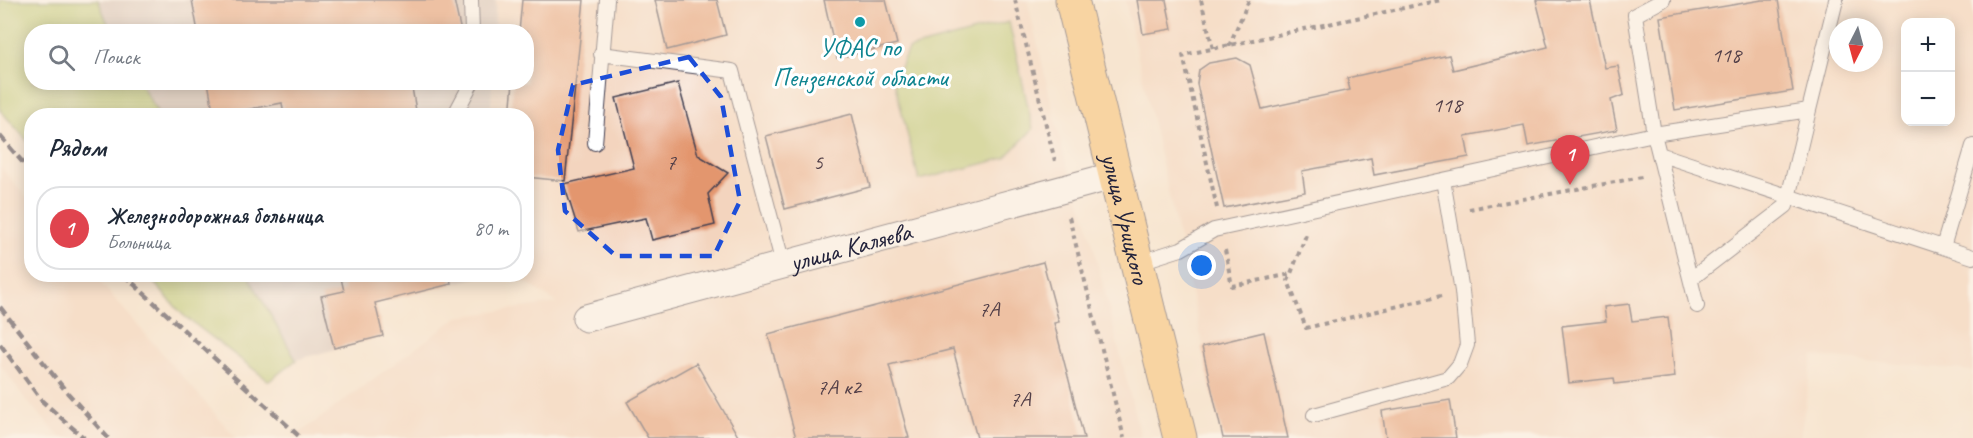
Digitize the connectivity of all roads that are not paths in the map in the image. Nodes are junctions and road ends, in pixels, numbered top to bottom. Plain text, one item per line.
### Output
1 (471, 0) edge
2 (607, 0) edge
3 (1072, 0) edge
4 (1663, 0) edge
5 (1836, 0) edge
6 (472, 24) edge
7 (601, 54) junction
8 (468, 90) edge
9 (458, 108) edge
10 (1809, 110) junction
11 (1653, 134) junction
12 (595, 143) dead end
13 (1973, 146) edge
14 (1659, 154) junction
15 (1116, 175) junction
16 (1443, 180) junction
17 (1788, 196) junction
18 (1943, 247) junction
19 (1973, 257) edge
20 (1137, 263) junction
21 (783, 264) junction
22 (1691, 279) junction
23 (1697, 306) dead end
24 (586, 318) dead end
25 (1314, 415) dead end
26 (1179, 438) edge

1 - 6 lane
2 - 7 lane
3 - 15 main road, улица Урицкого
4 - 11 lane
5 - 10 lane
7 - 12 lane
7 - 21 lane
8 - 9 lane
10 - 11 lane
10 - 17 lane
11 - 14 lane
11 - 16 lane
13 - 18 lane
14 - 17 lane
14 - 22 lane
15 - 20 main road, улица Урицкого
15 - 21 street, улица Каляева
16 - 20 lane
16 - 25 lane
17 - 18 lane
17 - 22 lane
18 - 19 lane
20 - 26 main road, улица Урицкого
21 - 24 street, улица Каляева
22 - 23 lane

